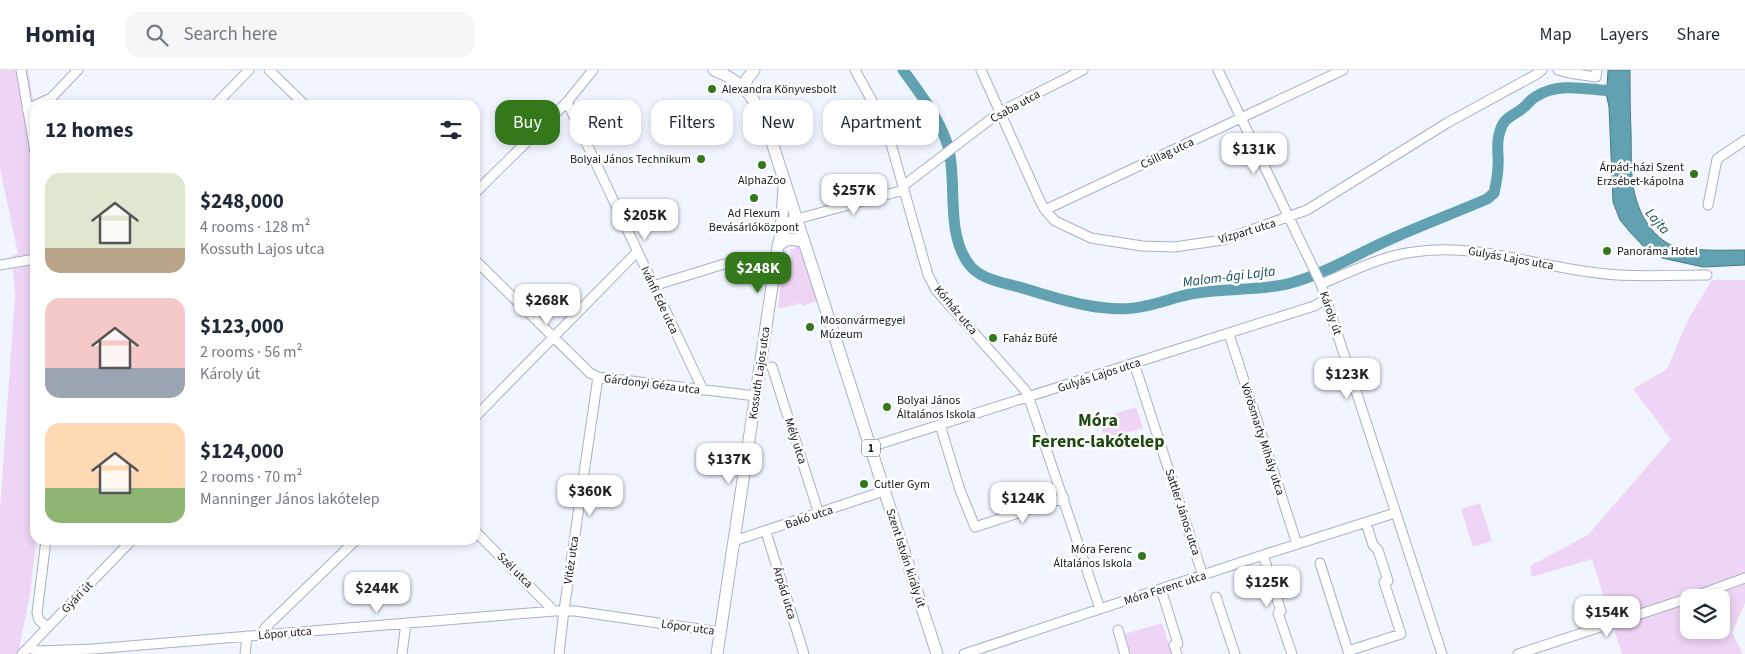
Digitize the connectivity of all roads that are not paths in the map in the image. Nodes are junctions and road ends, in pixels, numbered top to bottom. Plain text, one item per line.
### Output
1 (21, 70) edge
2 (78, 70) edge
3 (249, 70) edge
4 (269, 70) edge
5 (593, 70) edge
6 (714, 70) edge
7 (754, 70) edge
8 (855, 70) edge
9 (981, 70) edge
10 (1083, 70) edge
11 (1218, 70) edge
12 (1343, 70) edge
13 (1542, 70) edge
14 (1558, 70) edge
15 (1597, 74) edge
16 (744, 87) junction
17 (46, 100) edge
18 (220, 100) edge
19 (300, 100) edge
20 (567, 102) junction
21 (30, 106) edge
22 (26, 108) junction
23 (1000, 112) junction
24 (1241, 119) junction
25 (30, 128) edge
26 (1745, 140) edge
27 (784, 177) junction
28 (480, 187) edge
29 (904, 188) junction
30 (1708, 205) dead end
31 (1045, 210) junction
32 (1288, 218) junction
33 (797, 219) junction
34 (780, 240) junction
35 (804, 242) junction
36 (637, 252) junction
37 (30, 260) edge
38 (0, 265) edge
39 (480, 265) edge
40 (774, 272) junction
41 (1707, 275) dead end
42 (1320, 281) junction
43 (653, 286) junction
44 (1326, 299) junction
45 (1228, 334) junction
46 (553, 337) junction
47 (1134, 363) junction
48 (772, 367) dead end
49 (598, 377) junction
50 (703, 390) junction
51 (756, 396) junction
52 (1029, 398) junction
53 (480, 412) edge
54 (940, 425) junction
55 (870, 447) junction
56 (884, 491) junction
57 (1064, 498) junction
58 (819, 514) junction
59 (1395, 514) junction
60 (1366, 523) junction
61 (766, 532) junction
62 (480, 536) edge
63 (734, 542) junction
64 (1297, 544) junction
65 (45, 545) edge
66 (127, 545) edge
67 (351, 545) edge
68 (1263, 555) junction
69 (1320, 563) dead end
70 (1203, 576) junction
71 (1745, 578) edge
72 (1715, 589) edge
73 (1161, 590) junction
74 (1216, 597) dead end
75 (1680, 601) edge
76 (1100, 609) junction
77 (564, 610) junction
78 (554, 611) junction
79 (406, 623) junction
80 (47, 627) junction
81 (1118, 630) dead end
82 (720, 632) junction
83 (261, 635) junction
84 (247, 636) junction
85 (24, 652) edge
86 (93, 652) edge
87 (245, 654) edge
88 (402, 654) edge
89 (559, 654) edge
90 (717, 654) edge
91 (804, 654) edge
92 (937, 654) edge
93 (964, 654) edge
94 (1125, 654) edge
95 (1177, 654) edge
96 (1235, 654) edge
97 (1292, 654) edge
98 (1442, 654) edge
99 (1518, 654) edge

1 - 22 street
2 - 17 street
3 - 18 street
4 - 19 street
5 - 20 street
6 - 16 main road, 1
7 - 16 main road
8 - 29 street, Kórház utca
9 - 23 street, Vízpart utca
10 - 23 street, Csaba utca
11 - 24 street, Károly út
12 - 24 street, Csillag utca
13 - 32 street, Vízpart utca
14 - 15 street
16 - 27 main road, 1
20 - 28 street
20 - 36 street, Ivánfi Ede utca
21 - 22 street
22 - 25 street
23 - 29 street, Csaba utca
23 - 31 street, Vízpart utca
24 - 31 street, Csillag utca
24 - 32 street, Károly út
26 - 30 street
27 - 33 main road, Szent István király út / 1
27 - 34 main road, Kossuth Lajos utca
29 - 33 street, Csaba utca
29 - 52 street, Kórház utca
31 - 32 street, Vízpart utca
32 - 42 street, Károly út
33 - 34 main road
33 - 35 main road, Szent István király út / 1
34 - 35 main road
34 - 40 main road, Kossuth Lajos utca
35 - 55 main road, Szent István király út / 1
36 - 43 street, Ivánfi Ede utca
36 - 46 street
37 - 38 street
39 - 46 street, Gárdonyi Géza utca
40 - 43 street
40 - 51 main road, Kossuth Lajos utca
41 - 42 street, Gulyás Lajos utca
42 - 44 street, Károly út
43 - 50 street, Ivánfi Ede utca
44 - 45 street, Gulyás Lajos utca
44 - 59 street, Károly út
45 - 47 street, Gulyás Lajos utca
45 - 64 street, Vörösmarty Mihály utca
46 - 49 street, Gárdonyi Géza utca
46 - 53 street
47 - 52 street, Gulyás Lajos utca
47 - 70 street, Sattler János utca
48 - 58 street, Mély utca
49 - 50 street, Gárdonyi Géza utca
49 - 77 street, Vitéz utca
50 - 51 street, Gárdonyi Géza utca
51 - 63 main road, Kossuth Lajos utca
52 - 54 street, Gulyás Lajos utca
52 - 57 street, Kórház utca
54 - 55 street, Gulyás Lajos utca
54 - 57 street
55 - 56 main road, Szent István király út / 1
56 - 58 street, Bakó utca
56 - 92 main road, Szent István király út / 1
57 - 76 street, Kórház utca
58 - 61 street, Bakó utca
59 - 60 street, Móra Ferenc utca
59 - 98 street, Károly út
60 - 64 street, Móra Ferenc utca
60 - 69 street
61 - 63 street, Bakó utca
61 - 91 street, Árpád utca
62 - 78 street, Szél utca
63 - 82 main road, Kossuth Lajos utca
64 - 68 street, Móra Ferenc utca
65 - 80 street
66 - 80 street, Gyári út
67 - 83 street
68 - 70 street, Móra Ferenc utca
68 - 97 street
70 - 73 street, Móra Ferenc utca
71 - 72 street
73 - 76 street, Móra Ferenc utca
73 - 95 street
74 - 96 street
75 - 99 street
76 - 93 street, Móra Ferenc utca
77 - 78 street, Lőpor utca
77 - 82 street, Lőpor utca
77 - 89 street, Vitéz utca
78 - 79 street, Lőpor utca
79 - 83 street, Lőpor utca
79 - 88 street
80 - 85 street, Gyári út
81 - 94 street
82 - 90 main road, Kossuth Lajos utca
83 - 84 street, Lőpor utca
84 - 86 street, Lőpor utca
84 - 87 street
85 - 86 street, Lőpor utca

